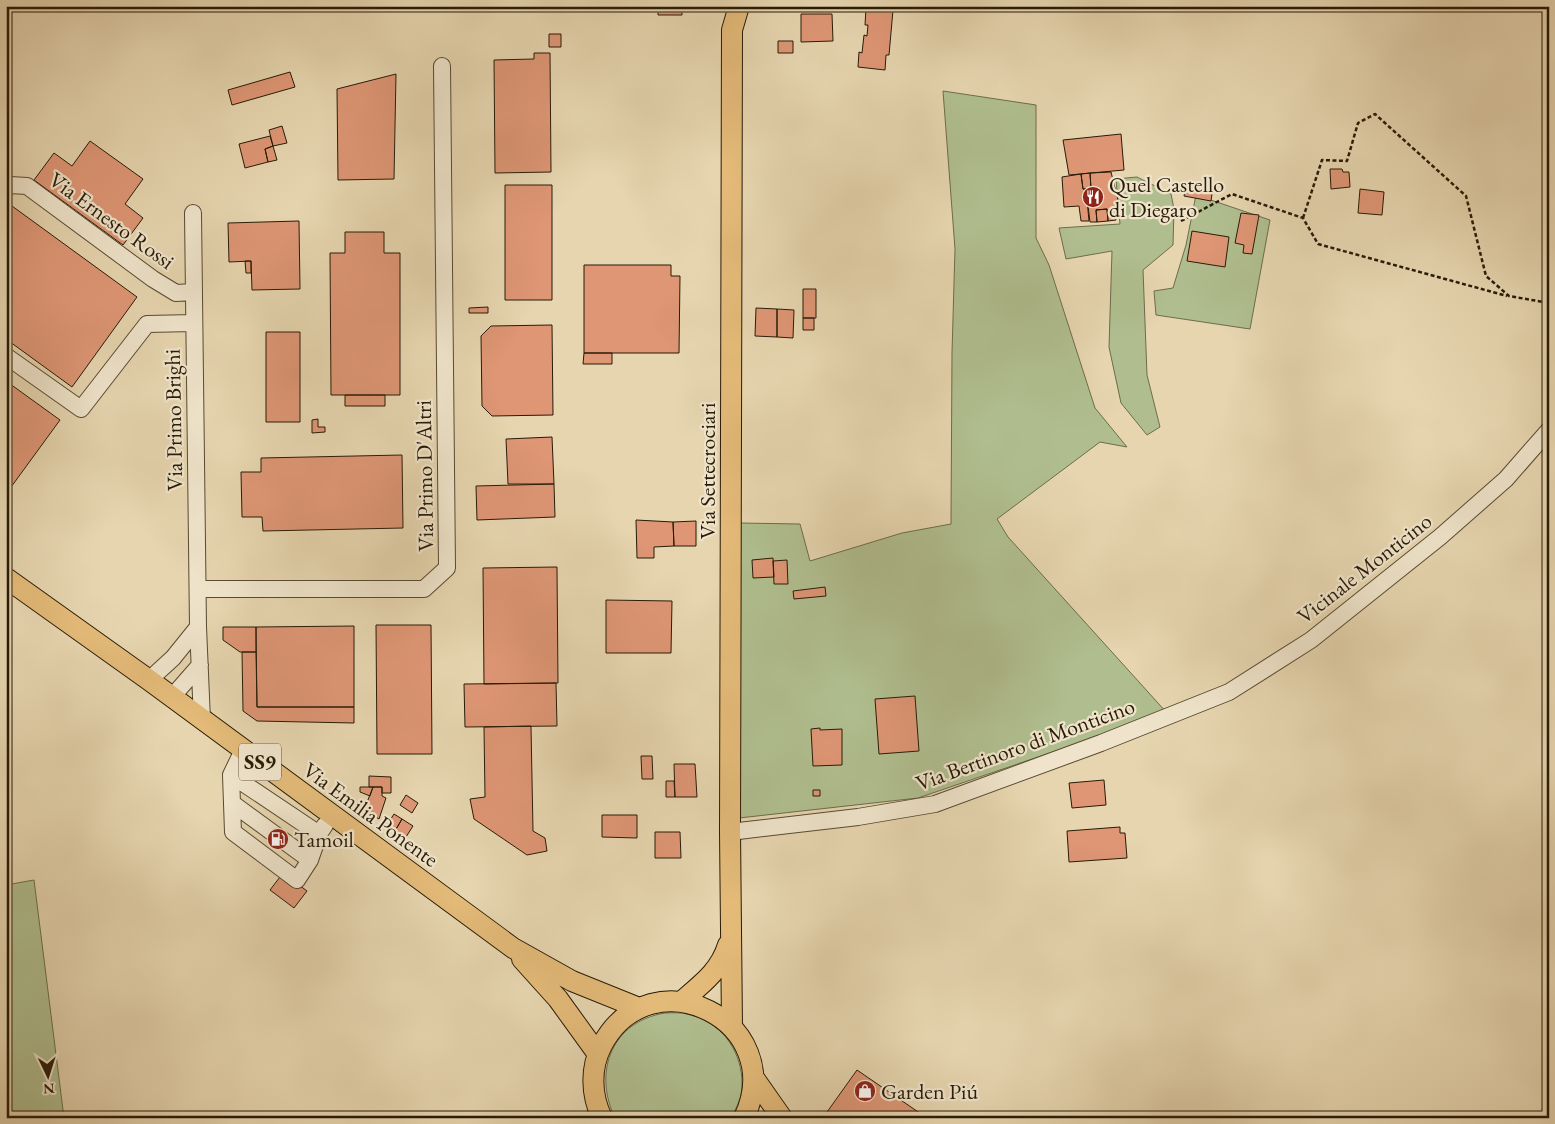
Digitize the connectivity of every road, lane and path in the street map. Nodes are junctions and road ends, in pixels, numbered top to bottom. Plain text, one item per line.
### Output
1 (739, 6) edge
2 (442, 66) dead end
3 (6, 189) edge
4 (193, 213) dead end
5 (1303, 218) junction
6 (1181, 221) dead end
7 (194, 292) junction
8 (1509, 296) junction
9 (1549, 303) edge
10 (194, 323) junction
11 (6, 356) edge
12 (1549, 430) edge
13 (6, 578) edge
14 (198, 590) junction
15 (198, 627) junction
16 (173, 658) junction
17 (200, 665) junction
18 (149, 680) junction
19 (172, 697) junction
20 (1184, 711) joint
21 (202, 720) junction
22 (244, 750) junction
23 (231, 775) junction
24 (232, 803) junction
25 (332, 815) junction
26 (730, 832) junction
27 (319, 834) junction
28 (310, 860) junction
29 (731, 936) junction
30 (513, 948) junction
31 (682, 1001) junction
32 (639, 1008) junction
33 (732, 1026) junction
34 (597, 1053) junction
35 (754, 1078) junction
36 (602, 1118) edge
37 (744, 1118) edge
38 (782, 1118) edge

1 - 26 main road, Via Settecrociari
2 - 14 street, Via Primo D'Altri
3 - 7 street, Via Ernesto Rossi
4 - 7 street, Via Primo Brighi
5 - 6 path
5 - 8 path
5 - 8 path
7 - 10 street, Via Primo Brighi
8 - 9 path
10 - 11 street
10 - 14 street, Via Primo Brighi
12 - 20 street, Vicinale Monticino
13 - 18 main road, Via Emilia Ponente / SS9
14 - 15 street, Via Primo Brighi
15 - 16 street
15 - 17 street, Via Primo Brighi
16 - 18 street
16 - 19 street
17 - 19 street
17 - 21 street, Via Primo Brighi
18 - 19 main road, Via Emilia Ponente / SS9
19 - 21 main road, Via Emilia Ponente / SS9
20 - 26 street, Via Bertinoro di Monticino
21 - 22 main road, Via Emilia Ponente / SS9
22 - 23 street
22 - 25 main road, Via Emilia Ponente / SS9
23 - 24 street
23 - 27 street
24 - 28 street
24 - 28 street
25 - 27 street
25 - 30 main road, Via Emilia Ponente / SS9
26 - 29 main road, Via Settecrociari
27 - 28 street
29 - 31 main road, Via Settecrociari
29 - 33 main road, Via Settecrociari
30 - 32 main road, Via Emilia Ponente
30 - 34 main road, Via Emilia Ponente
31 - 32 main road
31 - 33 main road
32 - 34 main road
33 - 35 main road
34 - 36 main road
35 - 37 main road
35 - 38 main road

